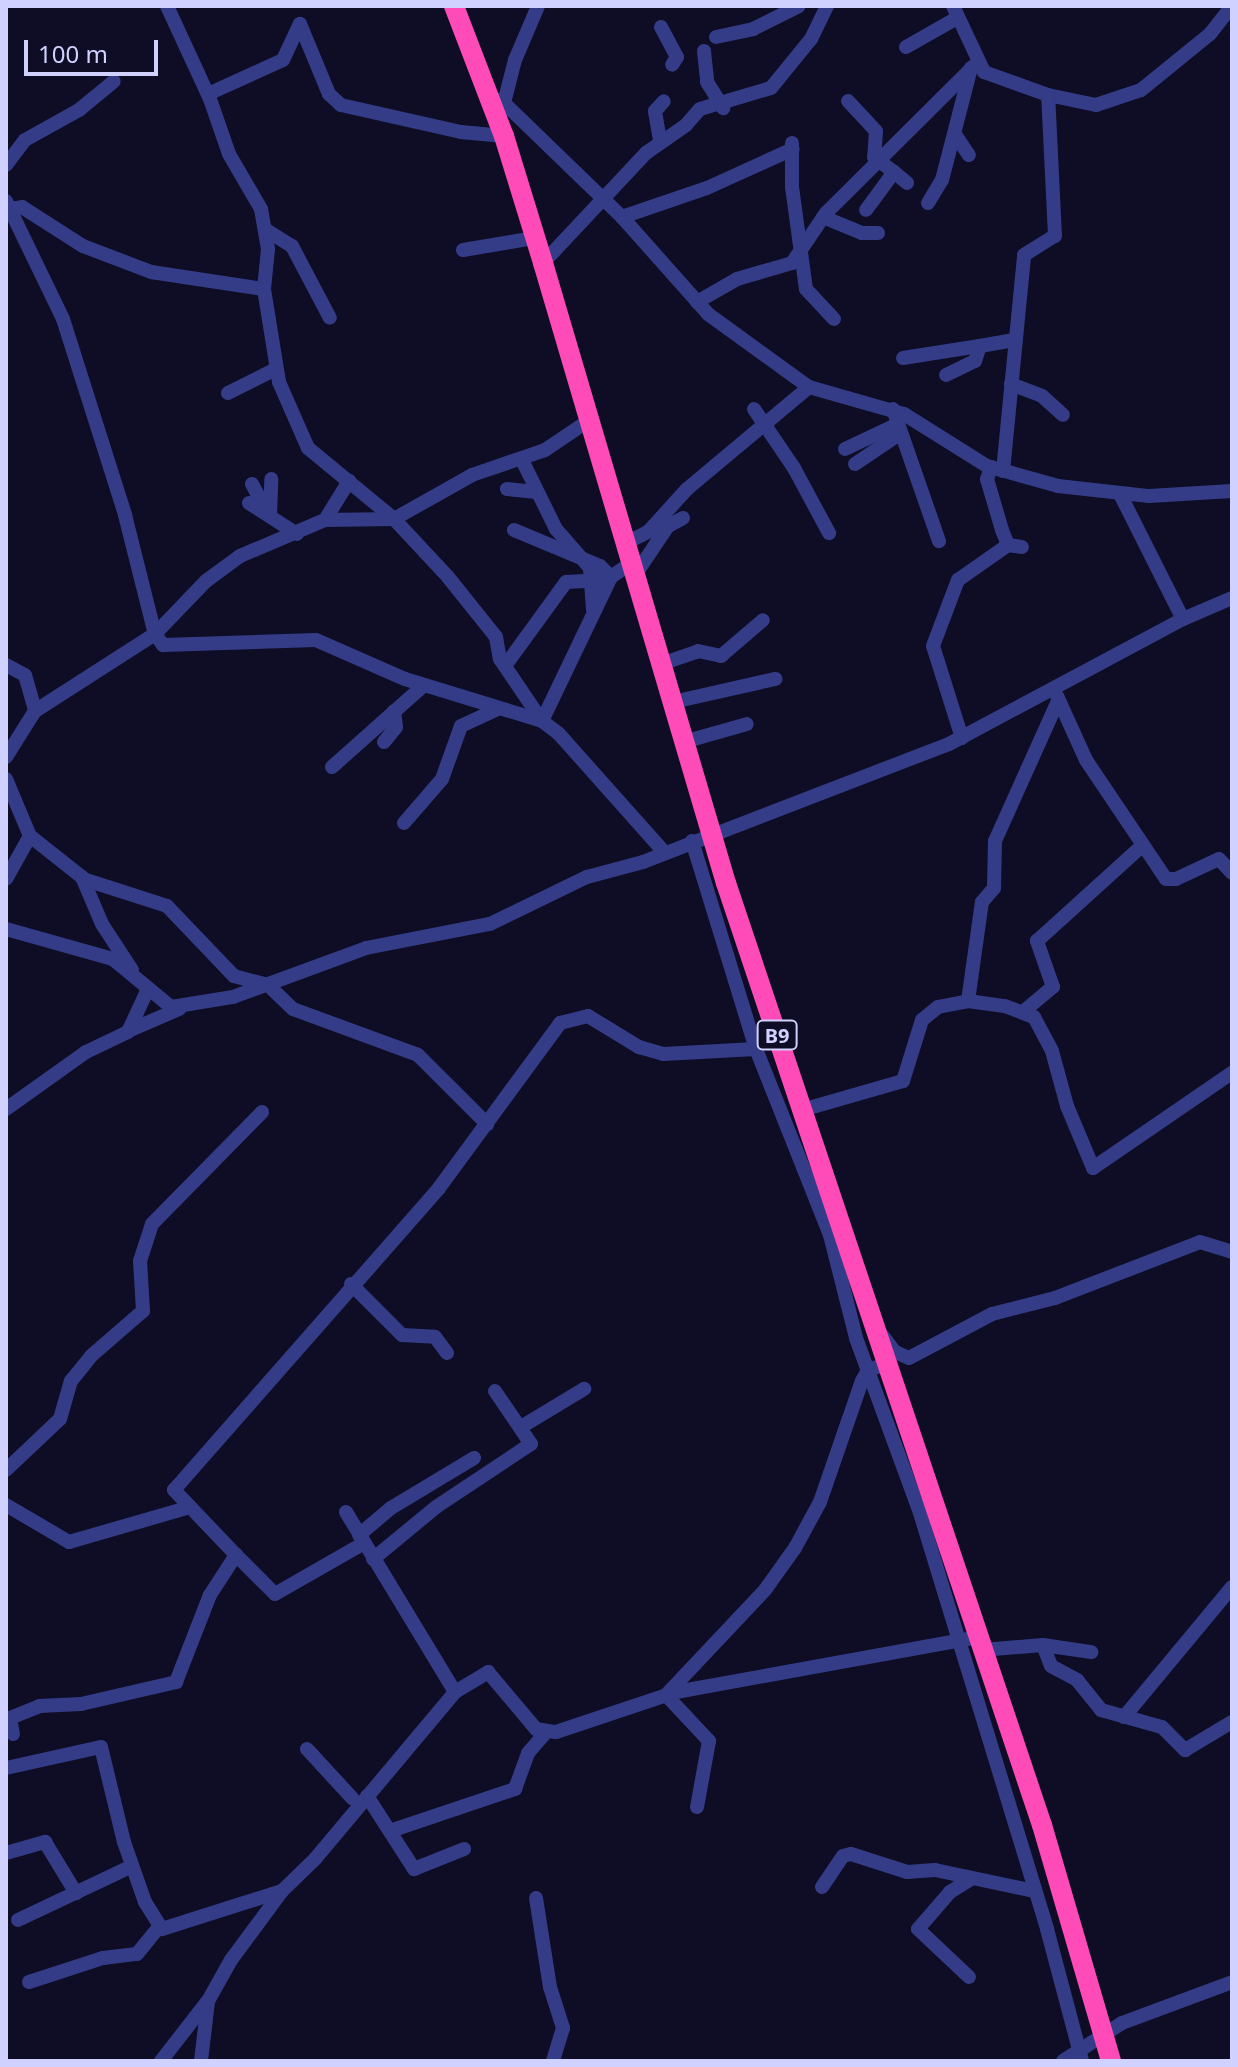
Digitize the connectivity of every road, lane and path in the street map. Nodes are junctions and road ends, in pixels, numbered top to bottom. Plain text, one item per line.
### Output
1 (167, 6) edge
2 (454, 6) edge
3 (538, 6) edge
4 (799, 6) edge
5 (827, 6) edge
6 (1232, 6) edge
7 (955, 12) edge
8 (661, 27) dead end
9 (716, 37) dead end
10 (906, 47) dead end
11 (704, 51) dead end
12 (672, 65) dead end
13 (974, 66) junction
14 (114, 81) dead end
15 (208, 94) junction
16 (1048, 95) junction
17 (496, 99) junction
18 (664, 101) dead end
19 (848, 101) dead end
20 (721, 105) junction
21 (504, 136) junction
22 (956, 136) junction
23 (660, 140) junction
24 (969, 155) dead end
25 (7, 158) edge
26 (881, 161) junction
27 (894, 172) junction
28 (907, 183) dead end
29 (602, 199) junction
30 (928, 203) dead end
31 (8, 205) edge
32 (866, 210) dead end
33 (622, 217) junction
34 (823, 217) junction
35 (266, 230) junction
36 (878, 233) dead end
37 (535, 238) junction
38 (463, 250) dead end
39 (800, 255) junction
40 (543, 263) junction
41 (264, 289) junction
42 (697, 302) junction
43 (330, 318) dead end
44 (834, 319) dead end
45 (1015, 340) junction
46 (980, 346) junction
47 (903, 358) dead end
48 (276, 369) junction
49 (946, 375) dead end
50 (1011, 384) junction
51 (809, 387) junction
52 (228, 393) dead end
53 (754, 409) dead end
54 (1063, 415) dead end
55 (591, 419) junction
56 (763, 422) junction
57 (897, 422) junction
58 (845, 449) dead end
59 (522, 460) junction
60 (855, 464) dead end
61 (997, 469) junction
62 (271, 479) dead end
63 (349, 481) junction
64 (252, 484) dead end
65 (507, 489) dead end
66 (1232, 491) edge
67 (537, 492) junction
68 (1120, 494) junction
69 (249, 503) dead end
70 (270, 516) junction
71 (683, 518) dead end
72 (394, 519) junction
73 (325, 520) junction
74 (514, 530) dead end
75 (829, 533) dead end
76 (297, 534) junction
77 (939, 541) dead end
78 (633, 558) junction
79 (586, 562) junction
80 (611, 577) junction
81 (593, 581) junction
82 (1232, 598) edge
83 (593, 610) junction
84 (1183, 619) junction
85 (763, 620) dead end
86 (155, 634) junction
87 (661, 664) junction
88 (6, 665) edge
89 (505, 666) junction
90 (775, 679) dead end
91 (424, 685) junction
92 (1056, 694) junction
93 (673, 702) junction
94 (497, 708) junction
95 (35, 711) junction
96 (394, 711) junction
97 (542, 721) junction
98 (747, 724) dead end
99 (962, 738) junction
100 (687, 741) junction
101 (384, 742) dead end
102 (6, 757) edge
103 (332, 767) dead end
104 (6, 779) edge
105 (404, 823) dead end
106 (712, 832) junction
107 (30, 836) junction
108 (692, 841) junction
109 (1143, 845) junction
110 (664, 852) junction
111 (1232, 873) edge
112 (6, 879) edge
113 (83, 879) junction
114 (6, 929) edge
115 (136, 978) junction
116 (268, 985) junction
117 (148, 989) junction
118 (968, 1001) junction
119 (179, 1009) junction
120 (1024, 1011) junction
121 (128, 1032) junction
122 (756, 1049) junction
123 (1232, 1073) edge
124 (6, 1109) edge
125 (802, 1110) junction
126 (262, 1112) dead end
127 (487, 1124) junction
128 (1232, 1252) edge
129 (351, 1284) junction
130 (874, 1325) junction
131 (447, 1353) dead end
132 (877, 1367) junction
133 (584, 1389) dead end
134 (495, 1391) dead end
135 (521, 1427) junction
136 (474, 1458) dead end
137 (6, 1470) edge
138 (6, 1505) edge
139 (187, 1508) junction
140 (346, 1512) dead end
141 (362, 1539) junction
142 (236, 1555) junction
143 (373, 1559) junction
144 (1232, 1587) edge
145 (956, 1641) junction
146 (980, 1644) junction
147 (1043, 1645) junction
148 (1091, 1652) dead end
149 (455, 1692) junction
150 (666, 1695) junction
151 (1124, 1717) junction
152 (1232, 1722) edge
153 (546, 1732) junction
154 (13, 1734) dead end
155 (307, 1749) dead end
156 (6, 1768) edge
157 (361, 1800) junction
158 (697, 1807) dead end
159 (393, 1830) junction
160 (464, 1849) dead end
161 (6, 1853) edge
162 (132, 1866) junction
163 (972, 1878) junction
164 (822, 1887) dead end
165 (282, 1891) junction
166 (1034, 1891) junction
167 (76, 1893) junction
168 (536, 1898) dead end
169 (18, 1920) dead end
170 (159, 1927) junction
171 (969, 1977) dead end
172 (29, 1982) dead end
173 (1232, 1982) edge
174 (208, 2001) junction
175 (1103, 2034) junction
176 (1080, 2055) edge
177 (161, 2061) edge
178 (201, 2061) edge
179 (553, 2061) edge
180 (1063, 2061) edge
181 (1111, 2061) edge

1 - 15 street
2 - 17 highway, B9
3 - 17 street
4 - 9 street
5 - 20 street
6 - 16 street
7 - 10 street
7 - 13 street
8 - 12 street
11 - 20 street
13 - 16 street
13 - 22 street
13 - 26 street
14 - 25 street
15 - 21 street
15 - 35 street
16 - 45 street
17 - 21 highway, B9
17 - 29 street
18 - 23 street
19 - 26 street
20 - 23 street
21 - 37 highway, B9
22 - 24 street
22 - 30 street
23 - 29 street
26 - 27 street
26 - 34 street
27 - 28 street
27 - 32 street
29 - 33 street
29 - 40 street
31 - 41 street
31 - 86 street
33 - 39 street
33 - 42 street
34 - 36 street
34 - 39 street
35 - 41 street
35 - 43 street
37 - 38 street
37 - 40 highway, B9
39 - 42 street
39 - 44 street
40 - 55 highway, B9
41 - 48 street
42 - 51 street
45 - 46 street
45 - 50 street
46 - 47 street
46 - 49 street
48 - 52 street
48 - 63 street
50 - 54 street
50 - 61 street
51 - 56 street
51 - 57 street
53 - 56 street
55 - 59 street
55 - 78 highway, B9
56 - 75 street
56 - 78 street
57 - 58 street
57 - 60 street
57 - 61 street
57 - 77 street
59 - 67 street
59 - 72 street
61 - 68 street
61 - 99 street
62 - 70 street
63 - 72 street
63 - 73 street
64 - 70 street
65 - 67 street
66 - 68 street
67 - 79 street
68 - 84 street
69 - 70 street
70 - 76 street
71 - 78 street
72 - 73 street
72 - 89 street
73 - 76 street
74 - 79 street
76 - 86 street
78 - 80 street
78 - 87 highway, B9
79 - 80 street
79 - 81 street
80 - 81 street
80 - 83 street
81 - 83 street
81 - 89 street
82 - 84 street
83 - 97 street
84 - 92 street
85 - 87 street
86 - 91 street
86 - 95 street
87 - 93 highway, B9
88 - 95 street
89 - 97 street
90 - 93 street
91 - 94 street
91 - 96 street
92 - 99 street
92 - 109 street
92 - 118 street
93 - 100 highway, B9
94 - 97 street
94 - 105 street
95 - 102 street
96 - 101 street
96 - 103 street
97 - 110 street
98 - 100 street
99 - 106 street
100 - 106 highway, B9
104 - 107 street
106 - 108 street
106 - 125 highway, B9
107 - 112 street
107 - 113 street
108 - 110 street
108 - 122 street
109 - 111 street
109 - 120 street
110 - 116 street
113 - 115 street
113 - 116 street
114 - 115 street
115 - 117 street
116 - 119 street
116 - 127 street
117 - 119 street
117 - 121 street
118 - 120 street
118 - 125 street
119 - 121 street
120 - 123 street
121 - 124 street
122 - 127 street
122 - 132 street
125 - 130 highway, B9
126 - 137 street
127 - 129 street
128 - 130 street
129 - 131 street
129 - 139 street
130 - 132 highway, B9
132 - 145 street
132 - 146 highway, B9
132 - 150 street
133 - 135 street
134 - 135 street
135 - 143 street
136 - 141 street
138 - 139 street
139 - 142 street
140 - 141 street
141 - 142 street
141 - 143 street
142 - 154 street
143 - 149 street
144 - 151 street
145 - 146 street
145 - 150 street
145 - 166 street
146 - 147 street
146 - 175 highway, B9
147 - 148 street
147 - 151 street
149 - 153 street
149 - 157 street
150 - 153 street
150 - 158 street
151 - 152 street
153 - 159 street
155 - 157 street
156 - 162 street
157 - 159 street
157 - 165 street
159 - 160 street
161 - 167 street
162 - 167 street
162 - 170 street
163 - 164 street
163 - 166 street
163 - 171 street
165 - 170 street
165 - 174 street
166 - 176 street
167 - 169 street
168 - 179 street
170 - 172 street
173 - 175 street
174 - 177 street
174 - 178 street
175 - 176 street
175 - 181 highway, B9
176 - 180 street

